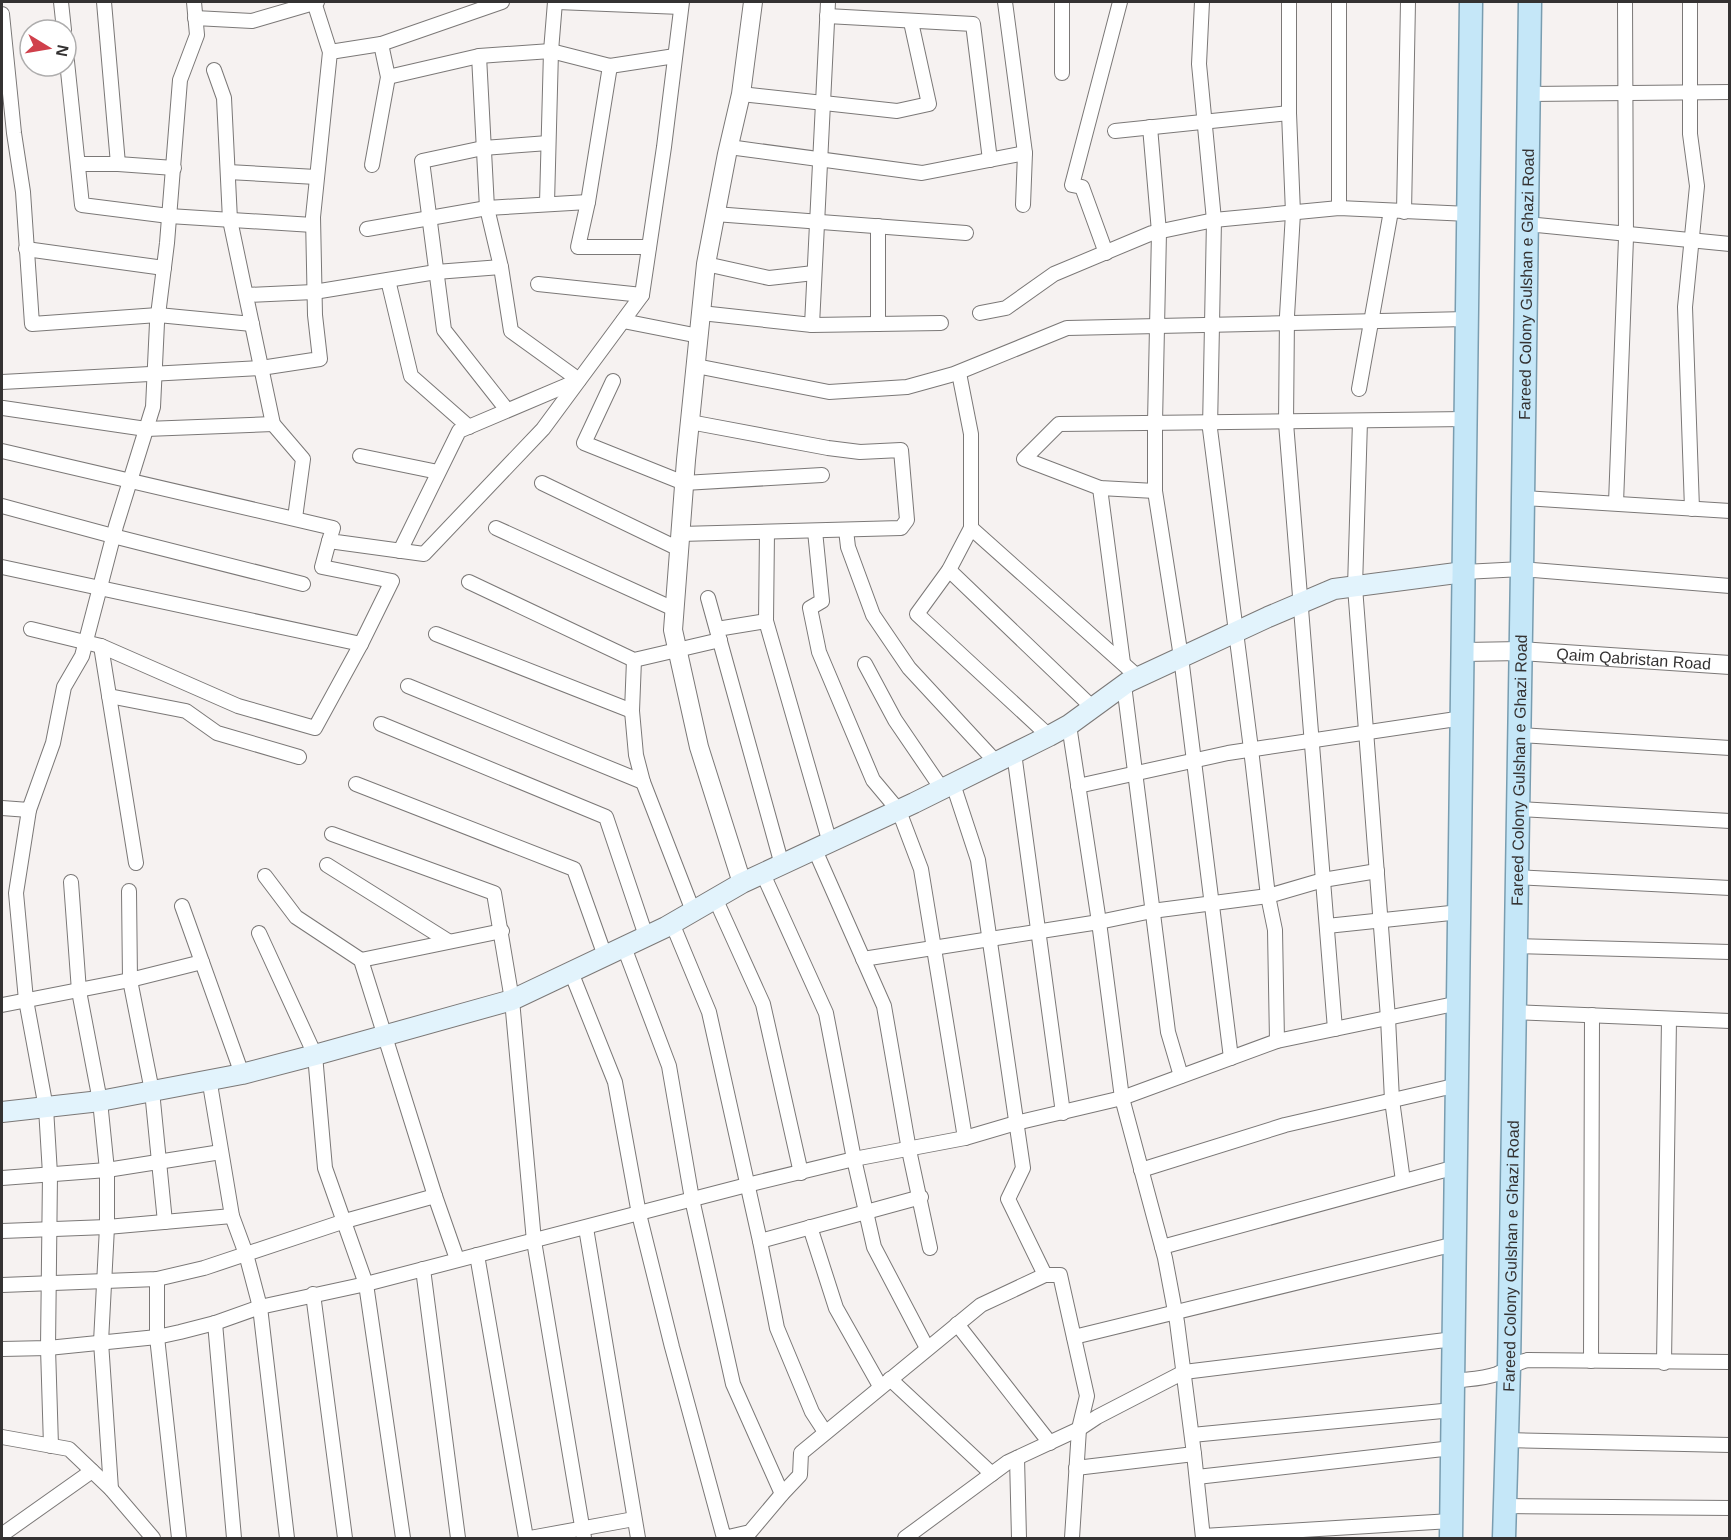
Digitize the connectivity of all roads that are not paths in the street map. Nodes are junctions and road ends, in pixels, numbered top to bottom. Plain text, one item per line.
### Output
1 (61, 2) edge
2 (104, 2) edge
3 (194, 2) edge
4 (315, 2) edge
5 (502, 2) edge
6 (556, 2) edge
7 (753, 2) edge
8 (1005, 2) edge
9 (1062, 2) edge
10 (1120, 2) edge
11 (1202, 2) edge
12 (1289, 2) edge
13 (1339, 2) edge
14 (1408, 2) edge
15 (1471, 2) edge
16 (1530, 2) edge
17 (1625, 2) edge
18 (1690, 2) edge
19 (682, 4) edge
20 (827, 9) edge
21 (2, 14) edge
22 (63, 18) edge
23 (195, 18) junction
24 (911, 22) junction
25 (381, 44) junction
26 (551, 51) junction
27 (330, 52) junction
28 (479, 56) junction
29 (675, 56) junction
30 (610, 66) junction
31 (214, 70) dead end
32 (1062, 73) dead end
33 (388, 77) junction
34 (69, 78) edge
35 (1730, 92) edge
36 (1689, 93) junction
37 (741, 94) junction
38 (1528, 94) junction
39 (1626, 94) junction
40 (823, 103) junction
41 (1289, 113) junction
42 (1205, 122) junction
43 (1150, 127) junction
44 (1115, 131) dead end
45 (549, 143) junction
46 (729, 147) junction
47 (483, 148) junction
48 (1025, 153) junction
49 (820, 159) junction
50 (990, 160) junction
51 (78, 164) junction
52 (118, 164) junction
53 (372, 165) dead end
54 (174, 168) junction
55 (228, 172) junction
56 (316, 177) junction
57 (588, 202) junction
58 (547, 203) junction
59 (1023, 205) dead end
60 (486, 208) junction
61 (1339, 208) junction
62 (1397, 211) junction
63 (1293, 213) junction
64 (716, 214) junction
65 (1469, 214) junction
66 (169, 216) junction
67 (429, 218) junction
68 (230, 220) junction
69 (1214, 220) junction
70 (817, 222) junction
71 (1527, 224) junction
72 (313, 225) junction
73 (878, 226) junction
74 (367, 229) dead end
75 (1159, 232) junction
76 (966, 233) dead end
77 (1626, 234) junction
78 (1692, 241) junction
79 (1730, 244) edge
80 (649, 248) junction
81 (26, 249) junction
82 (1106, 253) junction
83 (706, 264) junction
84 (501, 267) junction
85 (164, 268) junction
86 (436, 272) junction
87 (814, 273) junction
88 (388, 280) junction
89 (538, 284) dead end
90 (315, 292) junction
91 (246, 295) junction
92 (642, 295) junction
93 (701, 313) junction
94 (980, 313) dead end
95 (158, 315) junction
96 (1467, 319) junction
97 (623, 321) junction
98 (1369, 322) junction
99 (941, 323) dead end
100 (252, 324) junction
101 (878, 324) junction
102 (1287, 324) junction
103 (812, 325) junction
104 (1212, 326) junction
105 (1157, 327) junction
106 (699, 336) junction
107 (696, 366) junction
108 (261, 368) junction
109 (155, 373) junction
110 (959, 373) junction
111 (579, 380) junction
112 (613, 381) dead end
113 (2, 382) edge
114 (1359, 389) dead end
115 (3, 408) edge
116 (507, 411) junction
117 (1466, 419) junction
118 (1360, 421) junction
119 (690, 422) junction
120 (1155, 423) junction
121 (1210, 423) junction
122 (1286, 423) junction
123 (273, 424) junction
124 (469, 427) junction
125 (146, 429) junction
126 (2, 451) edge
127 (360, 456) dead end
128 (438, 472) junction
129 (822, 475) dead end
130 (130, 482) junction
131 (542, 483) dead end
132 (684, 483) junction
133 (1100, 488) junction
134 (1155, 491) junction
135 (1523, 498) junction
136 (1616, 503) junction
137 (2, 506) edge
138 (1692, 509) junction
139 (1730, 511) edge
140 (295, 518) junction
141 (496, 528) dead end
142 (971, 528) junction
143 (846, 530) junction
144 (815, 531) junction
145 (767, 532) junction
146 (113, 536) junction
147 (329, 541) junction
148 (680, 541) junction
149 (400, 551) junction
150 (2, 567) edge
151 (1522, 569) junction
152 (949, 570) junction
153 (1464, 572) junction
154 (469, 582) dead end
155 (303, 584) dead end
156 (1730, 586) edge
157 (101, 587) junction
158 (1355, 587) junction
159 (708, 598) dead end
160 (1301, 603) junction
161 (674, 609) junction
162 (766, 621) junction
163 (32, 629) dead end
164 (1236, 632) junction
165 (436, 634) dead end
166 (718, 634) junction
167 (87, 642) junction
168 (361, 644) junction
169 (101, 646) junction
170 (677, 650) junction
171 (1521, 651) junction
172 (1464, 652) junction
173 (1181, 657) junction
174 (634, 660) junction
175 (1123, 663) junction
176 (865, 664) dead end
177 (1730, 665) edge
178 (1131, 681) junction
179 (408, 686) dead end
180 (109, 696) junction
181 (1093, 708) junction
182 (632, 711) junction
183 (1463, 718) junction
184 (381, 724) dead end
185 (1069, 725) junction
186 (1366, 732) junction
187 (1519, 735) junction
188 (1048, 736) junction
189 (1312, 741) junction
190 (1730, 748) edge
191 (1251, 749) junction
192 (1014, 753) junction
193 (299, 757) dead end
194 (1194, 760) junction
195 (996, 762) junction
196 (1135, 773) junction
197 (643, 782) junction
198 (356, 784) dead end
199 (947, 786) junction
200 (1078, 786) junction
201 (2, 808) edge
202 (1518, 809) junction
203 (29, 810) junction
204 (898, 811) junction
205 (1730, 821) edge
206 (332, 834) dead end
207 (822, 846) junction
208 (136, 862) dead end
209 (327, 865) dead end
210 (782, 865) junction
211 (1377, 871) junction
212 (763, 874) junction
213 (265, 876) dead end
214 (1516, 877) junction
215 (1323, 880) junction
216 (71, 882) dead end
217 (742, 883) junction
218 (1730, 888) edge
219 (129, 891) dead end
220 (1268, 896) junction
221 (715, 898) junction
222 (1211, 904) junction
223 (182, 906) dead end
224 (693, 911) junction
225 (1152, 911) junction
226 (1460, 912) junction
227 (1380, 921) junction
228 (1099, 922) junction
229 (672, 923) junction
230 (1327, 926) junction
231 (502, 931) junction
232 (1039, 931) junction
233 (260, 933) dead end
234 (646, 936) junction
235 (990, 939) junction
236 (448, 941) junction
237 (1515, 946) junction
238 (624, 947) junction
239 (934, 948) junction
240 (1730, 952) edge
241 (606, 956) junction
242 (863, 959) junction
243 (361, 960) junction
244 (202, 963) junction
245 (571, 972) junction
246 (130, 980) junction
247 (79, 991) junction
248 (26, 1000) junction
249 (512, 1000) junction
250 (1459, 1003) junction
251 (2, 1005) edge
252 (1514, 1012) junction
253 (1592, 1016) junction
254 (1388, 1018) junction
255 (1669, 1018) junction
256 (1730, 1021) edge
257 (1335, 1029) junction
258 (385, 1036) junction
259 (1277, 1041) junction
260 (315, 1055) junction
261 (1231, 1058) junction
262 (242, 1074) junction
263 (1181, 1076) junction
264 (209, 1078) junction
265 (1458, 1085) junction
266 (152, 1091) junction
267 (1122, 1098) junction
268 (1392, 1100) junction
269 (100, 1101) junction
270 (46, 1108) junction
271 (2, 1112) edge
272 (1063, 1113) junction
273 (1016, 1123) junction
274 (965, 1138) junction
275 (909, 1150) junction
276 (221, 1152) junction
277 (854, 1159) junction
278 (160, 1161) junction
279 (1456, 1167) junction
280 (107, 1170) junction
281 (1141, 1170) junction
282 (801, 1173) junction
283 (50, 1174) junction
284 (2, 1178) edge
285 (1403, 1181) junction
286 (747, 1185) junction
287 (435, 1196) junction
288 (921, 1197) junction
289 (692, 1200) junction
290 (866, 1212) junction
291 (639, 1214) junction
292 (232, 1216) junction
293 (345, 1221) junction
294 (165, 1222) junction
295 (107, 1227) junction
296 (810, 1227) junction
297 (586, 1228) junction
298 (51, 1230) junction
299 (2, 1232) edge
300 (534, 1241) junction
301 (760, 1241) junction
302 (1455, 1244) junction
303 (1162, 1247) junction
304 (930, 1248) dead end
305 (246, 1254) junction
306 (477, 1255) junction
307 (458, 1259) junction
308 (423, 1269) junction
309 (1045, 1275) junction
310 (157, 1279) junction
311 (104, 1281) junction
312 (49, 1283) junction
313 (366, 1284) junction
314 (2, 1285) edge
315 (313, 1294) junction
316 (260, 1307) junction
317 (1175, 1313) junction
318 (214, 1323) junction
319 (957, 1324) junction
320 (157, 1337) junction
321 (1074, 1337) junction
322 (1454, 1339) junction
323 (100, 1342) junction
324 (2, 1348) edge
325 (48, 1348) junction
326 (927, 1348) junction
327 (1591, 1361) junction
328 (1730, 1362) edge
329 (1664, 1363) junction
330 (1509, 1367) junction
331 (1184, 1372) junction
332 (1453, 1381) junction
333 (885, 1382) junction
334 (1453, 1410) junction
335 (1078, 1429) junction
336 (825, 1432) junction
337 (1192, 1435) junction
338 (2, 1437) edge
339 (1506, 1440) junction
340 (1050, 1443) junction
341 (1730, 1445) edge
342 (51, 1446) junction
343 (1452, 1448) junction
344 (1194, 1454) junction
345 (1017, 1458) junction
346 (1076, 1468) junction
347 (92, 1471) junction
348 (992, 1474) junction
349 (1197, 1477) junction
350 (111, 1489) junction
351 (782, 1494) junction
352 (1504, 1506) junction
353 (1730, 1508) edge
354 (634, 1519) junction
355 (1451, 1530) edge
356 (583, 1533) edge
357 (3, 1535) edge
358 (753, 1535) edge
359 (1203, 1538) edge
360 (153, 1539) edge
361 (179, 1539) edge
362 (234, 1539) edge
363 (287, 1539) edge
364 (345, 1539) edge
365 (403, 1539) edge
366 (458, 1539) edge
367 (528, 1539) edge
368 (638, 1539) edge
369 (905, 1539) edge
370 (1019, 1539) edge
371 (1072, 1539) edge
372 (1504, 1539) edge

1 - 22 street
2 - 52 street
3 - 23 street
4 - 23 street
4 - 27 street
5 - 25 street
6 - 19 street
6 - 26 street
7 - 37 street
8 - 48 street
9 - 32 street
10 - 82 street
11 - 42 street
12 - 41 street
13 - 61 street
14 - 62 street
15 - 65 main road
16 - 38 main road, Fareed Colony Gulshan e Ghazi Road
17 - 39 street
18 - 36 street
19 - 29 street
20 - 24 street
20 - 40 street
21 - 81 street
23 - 54 street
24 - 40 street
24 - 50 street
25 - 27 street
25 - 33 street
26 - 28 street
26 - 30 street
26 - 45 street
27 - 56 street
28 - 33 street
28 - 47 street
29 - 30 street
29 - 80 street
30 - 57 street
31 - 55 street
33 - 53 street
34 - 51 street
35 - 36 street
36 - 39 street
36 - 78 street
37 - 40 street
37 - 46 street
38 - 39 street
38 - 71 main road, Fareed Colony Gulshan e Ghazi Road
39 - 77 street
40 - 49 street
41 - 42 street
41 - 63 street
42 - 43 street
42 - 69 street
43 - 44 street
43 - 75 street
45 - 47 street
45 - 58 street
46 - 49 street
46 - 64 street
47 - 60 street
47 - 67 street
48 - 50 street
48 - 59 street
49 - 50 street
49 - 70 street
51 - 52 street
51 - 66 street
52 - 54 street
54 - 66 street
55 - 56 street
55 - 68 street
56 - 72 street
57 - 58 street
57 - 80 street
58 - 60 street
60 - 67 street
60 - 84 street
61 - 62 street
61 - 63 street
62 - 65 street
62 - 98 street
63 - 69 street
63 - 102 street
64 - 70 street
64 - 83 street
65 - 96 main road
66 - 68 street
66 - 85 street
67 - 74 street
67 - 86 street
68 - 72 street
68 - 91 street
69 - 75 street
69 - 104 street
70 - 73 street
70 - 87 street
71 - 77 street
71 - 135 main road, Fareed Colony Gulshan e Ghazi Road
72 - 90 street
73 - 76 street
73 - 101 street
75 - 82 street
75 - 105 street
77 - 78 street
77 - 136 street
78 - 79 street
78 - 138 street
80 - 92 street
81 - 85 street
81 - 95 street
82 - 94 street
83 - 87 street
83 - 93 street
84 - 86 street
84 - 111 street
85 - 95 street
86 - 88 street
86 - 116 street
87 - 103 street
88 - 90 street
88 - 124 street
89 - 92 street
90 - 91 street
90 - 108 street
91 - 100 street
92 - 97 street
93 - 103 street
93 - 106 street
95 - 100 street
95 - 109 street
96 - 98 street
96 - 117 main road
97 - 106 street
97 - 111 street
98 - 102 street
98 - 114 street
99 - 101 street
100 - 108 street
101 - 103 street
102 - 104 street
102 - 122 street
104 - 105 street
104 - 121 street
105 - 110 street
105 - 120 street
106 - 107 street
107 - 110 street
107 - 119 street
108 - 109 street
108 - 123 street
109 - 113 street
109 - 125 street
110 - 142 street
111 - 116 street
111 - 149 street
112 - 132 street
115 - 125 street
116 - 124 street
117 - 118 street
117 - 153 main road
118 - 122 street
118 - 158 street
119 - 132 street
119 - 143 street
120 - 121 street
120 - 133 street
120 - 134 street
121 - 122 street
121 - 164 street
122 - 160 street
123 - 125 street
123 - 140 street
124 - 128 street
125 - 130 street
126 - 130 street
127 - 128 street
128 - 149 street
129 - 132 street
130 - 140 street
130 - 146 street
131 - 148 street
132 - 148 street
133 - 134 street
133 - 175 street
134 - 173 street
135 - 136 street
135 - 151 main road, Fareed Colony Gulshan e Ghazi Road
136 - 138 street
137 - 146 street
138 - 139 street
140 - 147 street
141 - 161 street
142 - 152 street
142 - 175 street
143 - 144 street
143 - 195 street
144 - 145 street
144 - 204 street
145 - 148 street
145 - 162 street
146 - 155 street
146 - 157 street
147 - 149 street
147 - 168 street
148 - 161 street
150 - 157 street
151 - 153 street
151 - 156 street
151 - 171 main road, Fareed Colony Gulshan e Ghazi Road
152 - 181 street
152 - 188 street
153 - 158 main road
153 - 172 main road
154 - 174 street
157 - 167 street
157 - 168 street
158 - 160 main road
158 - 186 street
159 - 166 street
160 - 164 main road
160 - 189 street
161 - 170 street
162 - 166 street
162 - 207 street
163 - 167 street
164 - 173 main road
164 - 191 street
165 - 182 street
166 - 170 street
166 - 210 street
167 - 169 street
167 - 203 street
168 - 169 street
169 - 180 street
170 - 174 street
170 - 217 street
171 - 172 street, Qaim Qabristan Road
171 - 177 street, Qaim Qabristan Road
171 - 187 main road, Fareed Colony Gulshan e Ghazi Road
172 - 183 main road
173 - 178 main road
173 - 194 street
174 - 182 street
175 - 178 street
176 - 199 street
178 - 181 main road
178 - 196 street
179 - 197 street
180 - 193 street
180 - 208 street
181 - 185 main road
182 - 197 street
183 - 186 street
183 - 226 main road
184 - 234 street
185 - 188 main road
185 - 200 street
186 - 189 street
186 - 211 street
187 - 190 street
187 - 202 main road, Fareed Colony Gulshan e Ghazi Road
188 - 192 main road
189 - 191 street
189 - 215 street
191 - 194 street
191 - 220 street
192 - 195 main road
192 - 232 street
194 - 196 street
194 - 222 street
195 - 199 main road
196 - 200 street
196 - 225 street
197 - 224 street
198 - 241 street
199 - 204 main road
199 - 235 street
200 - 228 street
201 - 203 street
202 - 205 street
202 - 214 main road, Fareed Colony Gulshan e Ghazi Road
203 - 248 street
204 - 207 main road
204 - 239 street
206 - 231 street
207 - 210 main road
207 - 242 street
209 - 236 street
210 - 212 main road
211 - 215 street
211 - 227 street
212 - 217 main road
212 - 277 street
213 - 243 street
214 - 218 street
214 - 237 main road, Fareed Colony Gulshan e Ghazi Road
215 - 220 street
215 - 230 street
216 - 247 street
217 - 221 main road
219 - 246 street
220 - 222 street
220 - 259 street
221 - 224 main road
221 - 282 street
222 - 225 street
222 - 261 street
223 - 244 street
224 - 229 main road
225 - 228 street
225 - 263 street
226 - 227 street
226 - 250 main road
227 - 230 street
227 - 254 street
228 - 232 street
228 - 267 street
229 - 234 main road
229 - 286 street
230 - 257 street
231 - 236 street
231 - 249 street
232 - 235 street
232 - 272 street
233 - 260 street
234 - 238 main road
235 - 239 street
235 - 273 street
236 - 243 street
237 - 240 street
237 - 252 main road, Fareed Colony Gulshan e Ghazi Road
238 - 241 main road
238 - 289 street
239 - 242 street
239 - 274 street
241 - 245 main road
242 - 275 street
243 - 258 street
244 - 246 street
244 - 262 street
245 - 249 main road
245 - 291 street
246 - 247 street
246 - 266 street
247 - 248 street
247 - 269 street
248 - 251 street
248 - 270 street
249 - 258 main road
249 - 300 street
250 - 254 street
250 - 265 main road
252 - 253 street
252 - 330 main road, Fareed Colony Gulshan e Ghazi Road
253 - 255 street
253 - 327 street
254 - 257 street
254 - 268 street
255 - 256 street
255 - 329 street
257 - 259 street
258 - 260 main road
258 - 287 street
259 - 261 street
260 - 262 main road
260 - 293 street
261 - 263 street
262 - 264 main road
263 - 267 street
264 - 266 main road
264 - 276 street
265 - 268 street
265 - 279 main road
266 - 269 main road
266 - 278 street
267 - 272 street
267 - 281 street
268 - 281 street
268 - 285 street
269 - 270 main road
269 - 280 street
270 - 271 main road
270 - 283 street
272 - 273 street
273 - 274 street
273 - 309 street
274 - 275 street
275 - 277 street
275 - 288 street
276 - 278 street
276 - 292 street
277 - 282 street
277 - 290 street
278 - 280 street
278 - 294 street
279 - 285 street
279 - 302 main road
280 - 283 street
280 - 295 street
281 - 303 street
282 - 286 street
283 - 284 street
283 - 298 street
285 - 303 street
286 - 289 street
286 - 301 street
287 - 293 street
287 - 307 street
288 - 290 street
288 - 304 street
289 - 291 street
289 - 351 street
290 - 296 street
290 - 326 street
291 - 297 street
291 - 358 street
292 - 294 street
292 - 305 street
293 - 305 street
293 - 313 street
294 - 295 street
295 - 298 street
295 - 311 street
296 - 301 street
296 - 333 street
297 - 300 street
297 - 354 street
298 - 299 street
298 - 312 street
300 - 306 street
300 - 356 street
301 - 336 street
302 - 317 street
302 - 322 main road
303 - 317 street
305 - 310 street
305 - 316 street
306 - 307 street
306 - 367 street
307 - 308 street
308 - 313 street
308 - 366 street
309 - 319 street
309 - 321 street
310 - 311 street
310 - 320 street
311 - 312 street
311 - 323 street
312 - 314 street
312 - 325 street
313 - 315 street
313 - 365 street
315 - 316 street
315 - 364 street
316 - 318 street
316 - 363 street
317 - 321 street
317 - 331 street
318 - 320 street
318 - 362 street
319 - 326 street
319 - 340 street
320 - 323 street
320 - 361 street
321 - 335 street
322 - 331 street
322 - 332 main road
323 - 325 street
323 - 350 street
324 - 325 street
325 - 342 street
326 - 333 street
327 - 329 street
327 - 330 street
328 - 329 street
330 - 332 street
330 - 339 main road, Fareed Colony Gulshan e Ghazi Road
331 - 335 street
331 - 337 street
332 - 334 main road
333 - 336 street
333 - 348 street
334 - 337 street
334 - 343 main road
335 - 340 street
335 - 346 street
336 - 351 street
337 - 344 street
338 - 342 street
339 - 341 street
339 - 352 main road, Fareed Colony Gulshan e Ghazi Road
340 - 345 street
342 - 347 street
343 - 349 street
343 - 355 main road
344 - 346 street
344 - 349 street
345 - 348 street
345 - 370 street
346 - 371 street
347 - 350 street
347 - 357 street
348 - 369 street
349 - 359 street
350 - 360 street
351 - 358 street
352 - 353 street
352 - 372 main road, Fareed Colony Gulshan e Ghazi Road
354 - 356 street
354 - 368 street
355 - 359 street
356 - 367 street

